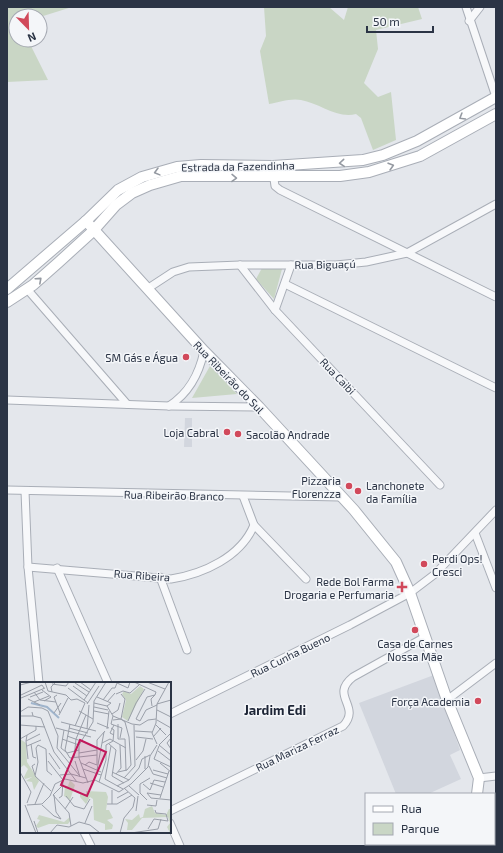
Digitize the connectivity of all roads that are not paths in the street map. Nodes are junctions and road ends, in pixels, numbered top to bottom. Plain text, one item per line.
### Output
1 (466, 7) edge
2 (480, 7) edge
3 (469, 21) junction
4 (496, 97) edge
5 (496, 114) edge
6 (273, 166) junction
7 (273, 178) junction
8 (496, 204) edge
9 (86, 221) junction
10 (93, 231) junction
11 (407, 253) junction
12 (240, 265) junction
13 (290, 265) junction
14 (285, 284) junction
15 (27, 289) junction
16 (147, 289) junction
17 (7, 290) edge
18 (496, 297) edge
19 (7, 302) edge
20 (275, 310) junction
21 (204, 352) junction
22 (496, 388) edge
23 (7, 400) edge
24 (127, 404) junction
25 (169, 406) junction
26 (259, 407) junction
27 (440, 485) dead end
28 (7, 490) edge
29 (26, 491) junction
30 (243, 496) junction
31 (340, 497) junction
32 (496, 510) edge
33 (254, 525) junction
34 (475, 533) junction
35 (28, 567) junction
36 (57, 568) junction
37 (160, 577) junction
38 (306, 579) dead end
39 (496, 588) edge
40 (410, 594) junction
41 (425, 637) junction
42 (187, 650) dead end
43 (496, 663) edge
44 (39, 682) edge
45 (108, 682) edge
46 (447, 700) junction
47 (171, 714) edge
48 (496, 776) edge
49 (479, 778) junction
50 (477, 793) edge
51 (171, 811) edge
52 (171, 825) edge
53 (84, 833) edge
54 (91, 846) edge
55 (180, 846) edge

1 - 3 street
2 - 3 street
3 - 4 street
4 -> 6 main road, Estrada da Fazendinha
7 -> 5 main road, Estrada da Fazendinha
6 - 7 street
6 -> 9 main road, Estrada da Fazendinha
10 -> 7 main road, Estrada da Fazendinha
7 - 11 street
8 - 11 street, Rua Biguaçú
9 - 10 main road, Rua Ribeirão do Sul
9 - 17 main road, Estrada da Fazendinha
15 -> 10 main road, Estrada da Fazendinha
10 - 16 main road, Rua Ribeirão do Sul
11 - 13 street, Rua Biguaçú
11 - 18 street
12 - 13 street, Rua Biguaçú
12 - 16 street, Rua Biguaçú
12 - 20 street, Rua Caibi
13 - 14 street
14 - 20 street
14 - 22 street
15 - 19 main road, Estrada da Fazendinha
15 - 24 street
16 - 21 main road, Rua Ribeirão do Sul
20 - 27 street, Rua Caibi
21 - 25 street
21 - 26 main road, Rua Ribeirão do Sul
23 - 24 street
24 - 25 street
25 - 26 street
26 - 31 main road, Rua Ribeirão do Sul
28 - 29 street, Rua Ribeirão Branco
29 - 30 street, Rua Ribeirão Branco
29 - 35 street
30 - 31 street, Rua Ribeirão Branco
30 - 33 street
31 - 40 main road, Rua Ribeirão do Sul
32 - 34 street, Rua Cunha Bueno
33 - 37 street, Rua Ribeira
33 - 38 street
34 - 39 street
34 - 40 street, Rua Cunha Bueno
35 - 36 street, Rua Ribeira
35 - 44 street
36 - 37 street, Rua Ribeira
36 - 45 street
37 - 42 street
40 - 41 main road, Rua Ribeirão do Sul
40 - 47 street, Rua Cunha Bueno
41 - 46 main road, Rua Ribeirão do Sul
41 - 51 street, Rua Mariza Ferraz
43 - 46 street
46 - 49 main road, Rua Ribeirão do Sul
48 - 49 street
49 - 50 main road
52 - 55 street
53 - 54 street

